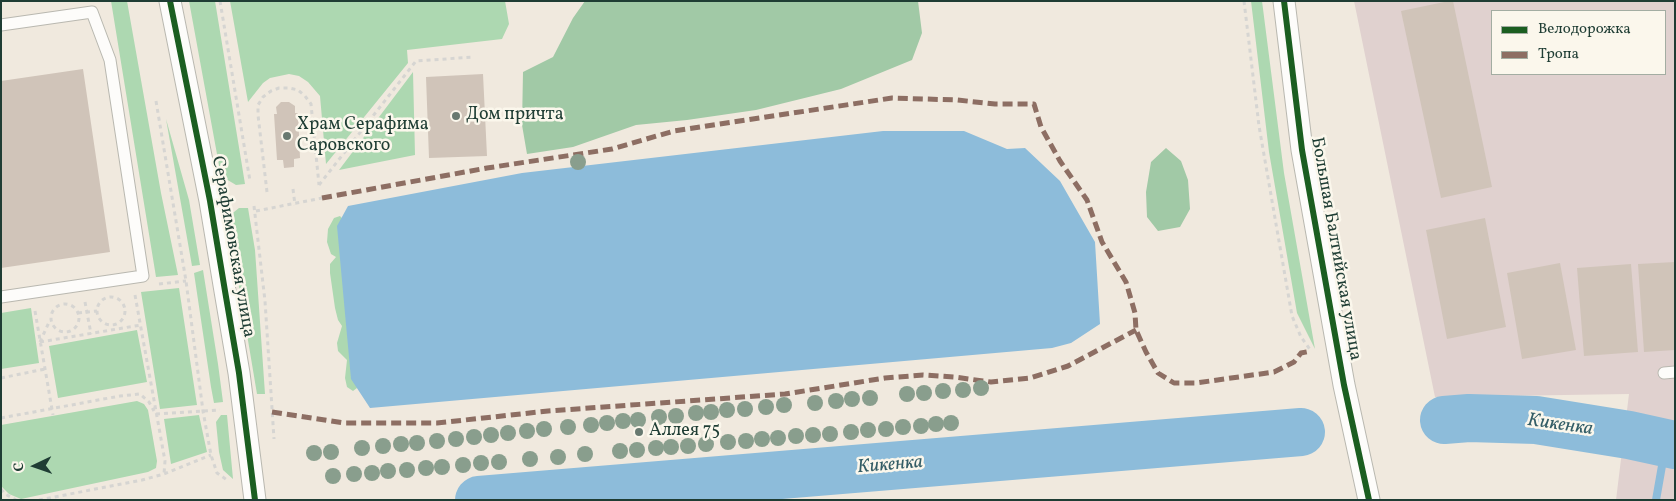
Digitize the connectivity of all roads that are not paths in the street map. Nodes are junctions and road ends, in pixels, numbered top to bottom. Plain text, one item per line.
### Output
1 (170, 1) edge
2 (1284, 1) edge
3 (1, 25) edge
4 (1, 297) edge
5 (254, 490) edge
6 (1369, 500) edge

1 - 5 street, Серафимовская улица
2 - 6 street, Большая Балтийская улица
3 - 4 lane

